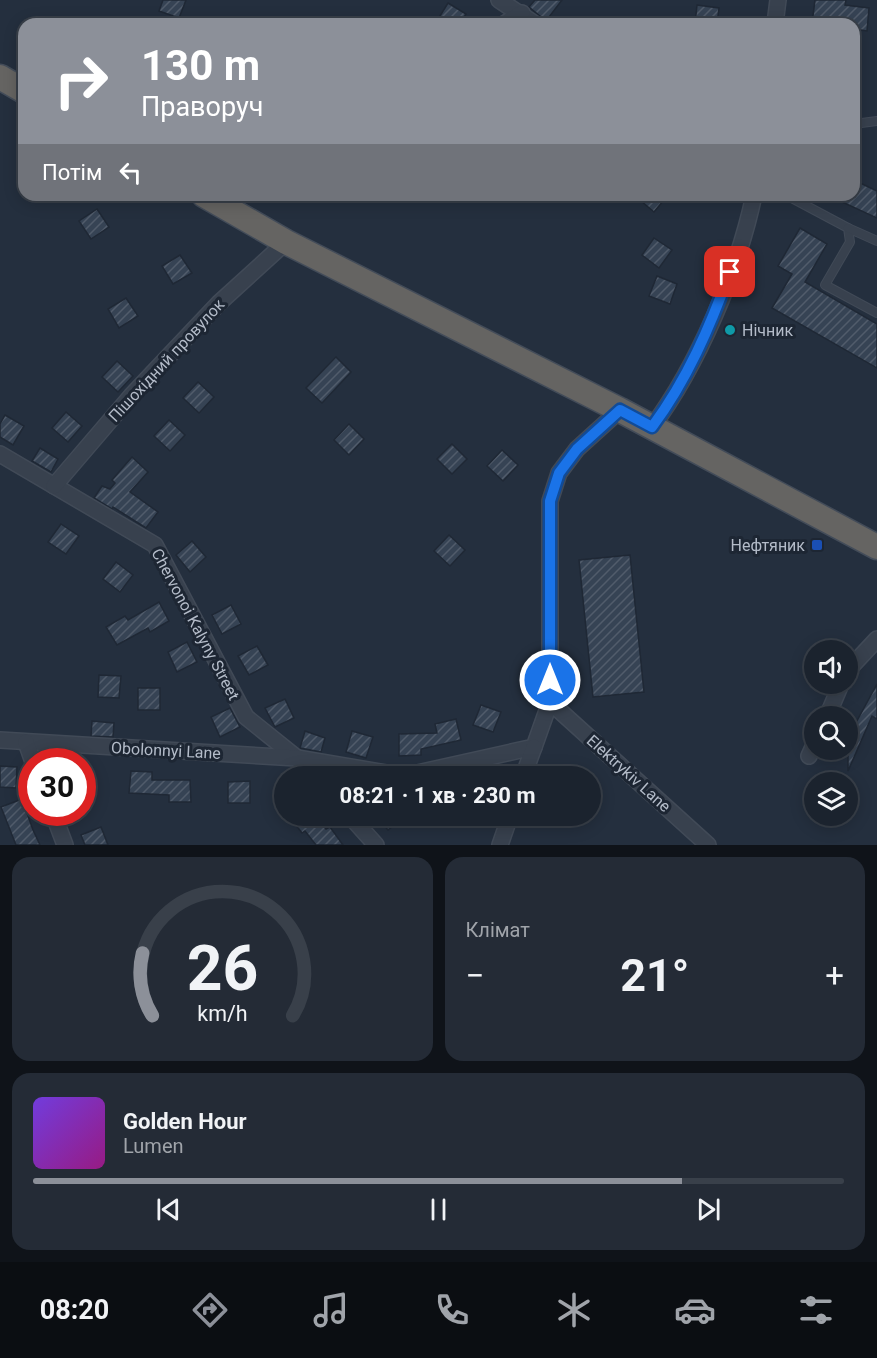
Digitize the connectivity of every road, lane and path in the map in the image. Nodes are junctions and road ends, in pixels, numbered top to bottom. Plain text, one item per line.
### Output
1 (499, 0) edge
2 (778, 0) edge
3 (522, 14) junction
4 (515, 18) edge
5 (527, 18) edge
6 (776, 18) edge
7 (0, 77) edge
8 (18, 88) edge
9 (877, 121) edge
10 (860, 123) edge
11 (214, 201) edge
12 (753, 201) edge
13 (797, 201) edge
14 (848, 228) junction
15 (877, 241) edge
16 (286, 242) junction
17 (877, 313) edge
18 (620, 410) junction
19 (652, 427) junction
20 (0, 454) edge
21 (54, 486) junction
22 (877, 547) edge
23 (877, 639) edge
24 (858, 659) edge
25 (550, 702) junction
26 (0, 740) edge
27 (26, 742) junction
28 (534, 747) junction
29 (28, 748) edge
30 (297, 758) junction
31 (304, 766) edge
32 (527, 766) edge
33 (58, 826) edge
34 (359, 826) edge
35 (507, 826) edge
36 (65, 845) edge
37 (376, 845) edge
38 (500, 845) edge
39 (708, 845) edge

1 - 3 street
2 - 6 street
3 - 4 street
3 - 5 street
7 - 8 highway
9 - 10 lane
11 - 16 highway
12 - 19 street
13 - 14 lane
14 - 15 lane
14 - 17 lane
16 - 18 highway
16 - 21 street, Пішохідний провулок
18 - 19 highway
18 - 25 street
19 - 22 highway
20 - 21 street, Chervonoi Kalyny Street
21 - 30 street, Chervonoi Kalyny Street
23 - 24 street
25 - 28 street
25 - 39 street, Elektrykiv Lane
26 - 27 street, Obolonnyi Lane
27 - 29 street
27 - 30 street, Obolonnyi Lane
28 - 30 street, Obolonnyi Lane
28 - 32 street
30 - 31 street, Chervonoi Kalyny Street
33 - 36 street
34 - 37 street
35 - 38 street

